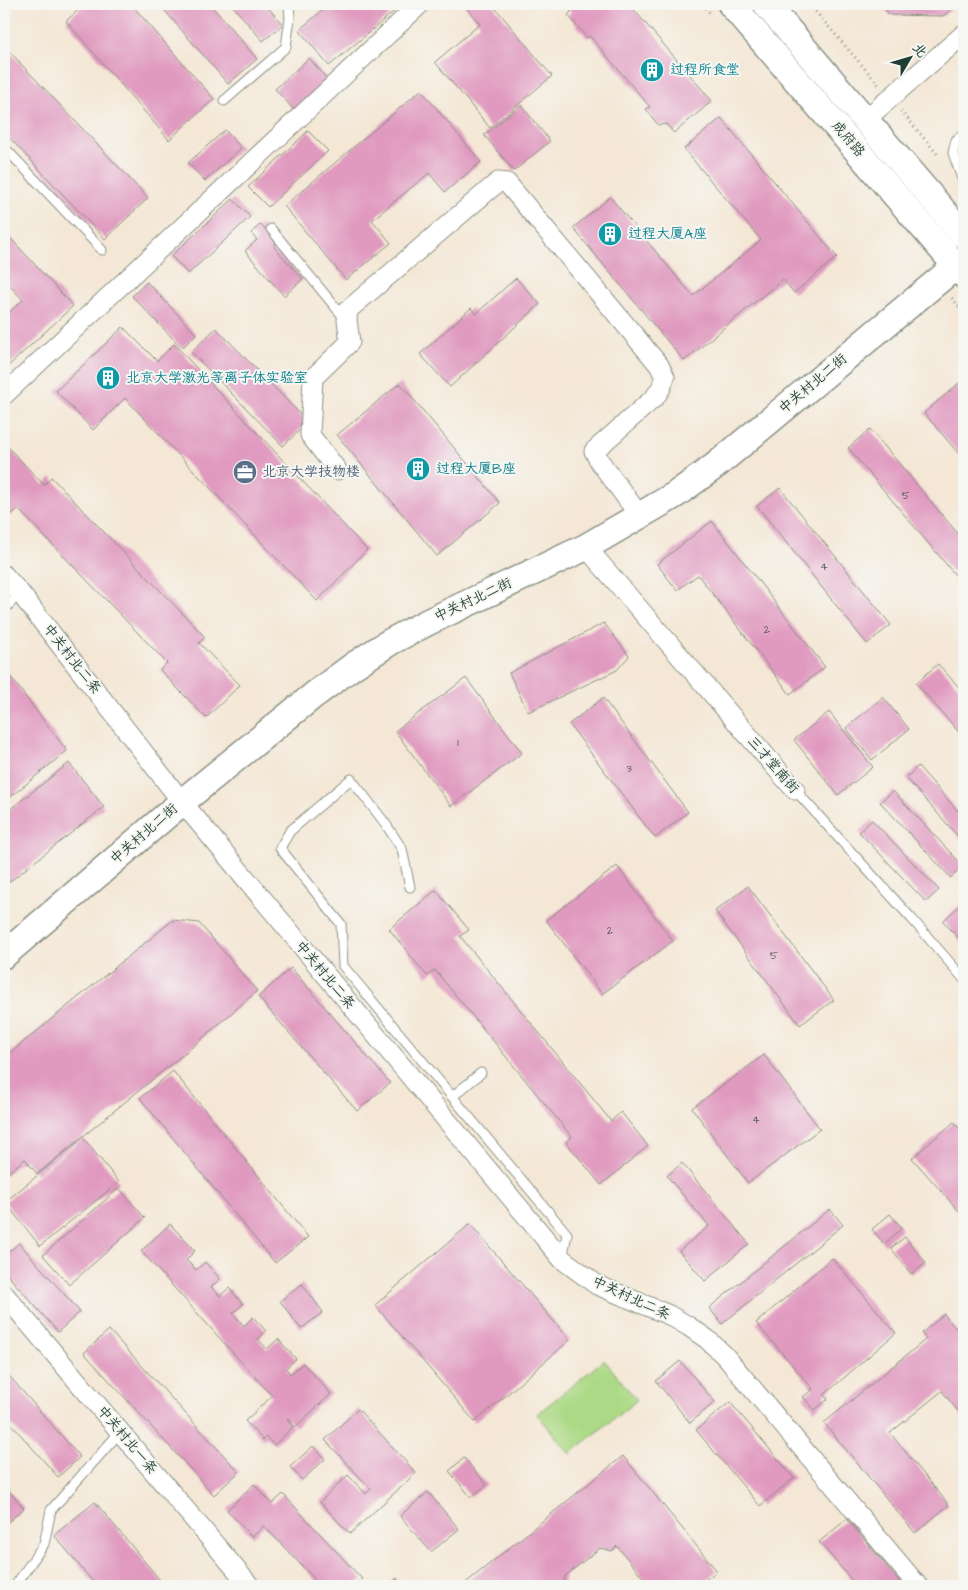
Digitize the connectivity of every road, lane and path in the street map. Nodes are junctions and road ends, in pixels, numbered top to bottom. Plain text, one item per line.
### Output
1 (289, 4) edge
2 (420, 4) edge
3 (731, 4) edge
4 (766, 4) edge
5 (964, 34) edge
6 (224, 101) dead end
7 (866, 119) junction
8 (964, 134) edge
9 (4, 146) edge
10 (964, 184) edge
11 (271, 229) dead end
12 (964, 235) edge
13 (102, 250) dead end
14 (960, 270) edge
15 (346, 320) junction
16 (4, 396) edge
17 (337, 470) dead end
18 (639, 515) junction
19 (586, 548) junction
20 (4, 575) edge
21 (20, 593) junction
22 (4, 610) edge
23 (795, 790) joint
24 (182, 802) junction
25 (410, 887) dead end
26 (4, 955) edge
27 (964, 980) edge
28 (481, 1073) dead end
29 (452, 1097) junction
30 (562, 1259) junction
31 (4, 1294) edge
32 (120, 1432) junction
33 (15, 1586) edge
34 (250, 1586) edge
35 (918, 1586) edge

1 - 6 lane
2 - 16 street
3 - 14 street, 成府路
4 - 7 street, 成府路
5 - 7 street
7 - 12 street, 成府路
8 - 10 lane
9 - 13 lane
11 - 15 lane
14 - 18 street, 中关村北二街
15 - 17 street
15 - 18 street
18 - 19 street, 中关村北二街
19 - 23 street, 三才堂南街
19 - 24 street, 中关村北二街
20 - 21 street, 中关村北二条
21 - 22 lane
21 - 24 street, 中关村北二条
23 - 27 lane, 三才堂南街
24 - 26 street, 中关村北二街
24 - 30 street, 中关村北二条
25 - 29 lane
28 - 29 lane
29 - 30 lane
30 - 35 street, 中关村北二条
31 - 32 street, 中关村北一条
32 - 33 lane
32 - 34 street, 中关村北一条

